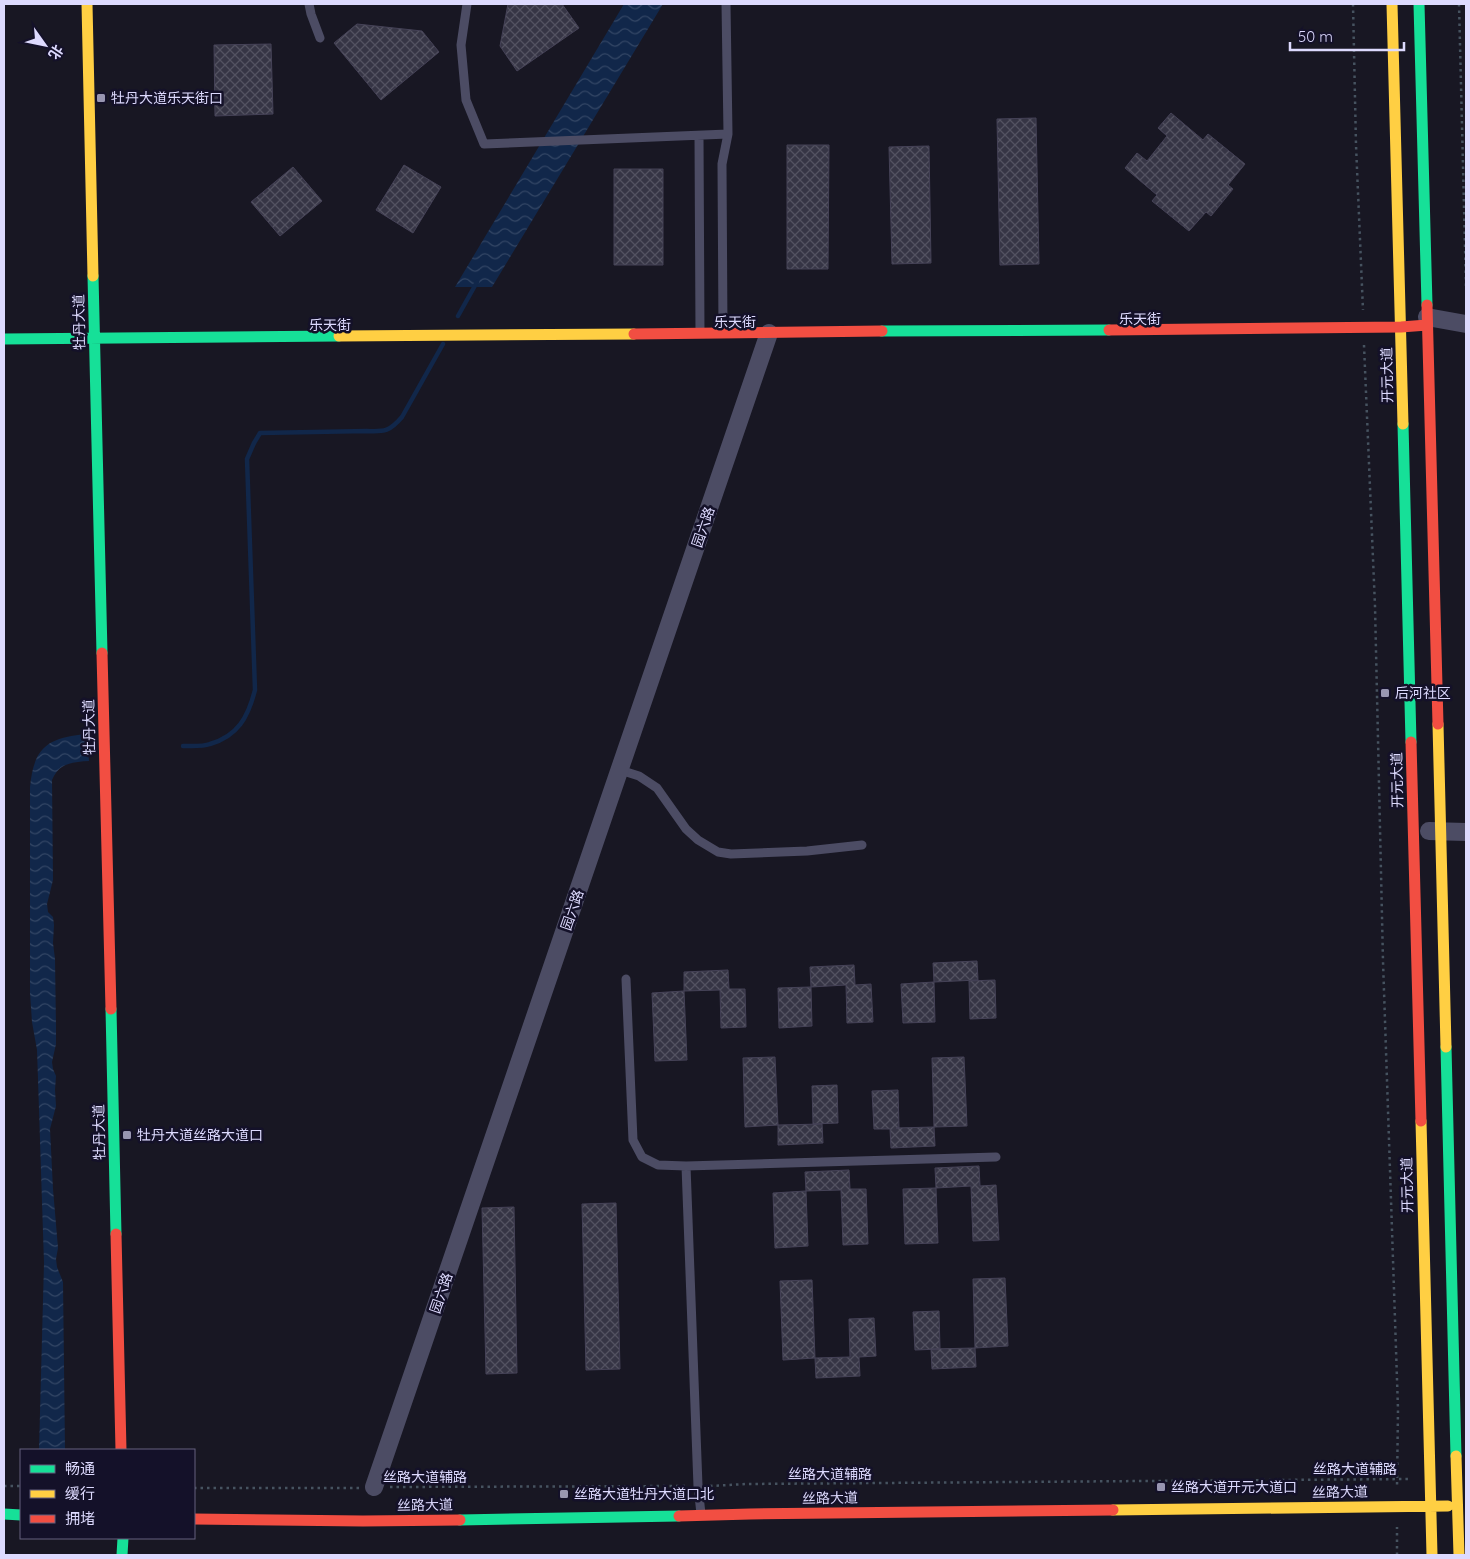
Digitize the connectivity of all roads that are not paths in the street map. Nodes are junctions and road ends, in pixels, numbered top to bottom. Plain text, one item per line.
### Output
1 (87, 4) edge
2 (309, 4) edge
3 (467, 4) edge
4 (726, 4) edge
5 (1392, 4) edge
6 (1419, 4) edge
7 (320, 38) dead end
8 (728, 134) junction
9 (699, 136) junction
10 (1427, 321) junction
11 (660, 322) dead end
12 (1363, 322) junction
13 (1401, 322) junction
14 (1466, 324) edge
15 (723, 327) junction
16 (700, 328) junction
17 (769, 333) junction
18 (4, 339) edge
19 (95, 339) junction
20 (620, 770) junction
21 (1413, 831) junction
22 (1440, 832) junction
23 (1466, 832) edge
24 (862, 845) dead end
25 (626, 979) dead end
26 (996, 1156) dead end
27 (686, 1166) junction
28 (121, 1449) edge
29 (374, 1488) road end
30 (1462, 1505) edge
31 (1430, 1506) junction
32 (4, 1514) edge
33 (20, 1515) edge
34 (701, 1516) junction
35 (195, 1519) edge
36 (123, 1539) edge
37 (122, 1555) edge
38 (1432, 1555) edge
39 (1459, 1555) edge

1 - 19 main road, 牡丹大道
2 - 7 lane
3 - 9 lane
4 - 8 lane
5 - 13 main road, 开元大道
6 - 10 main road
8 - 9 lane
8 - 15 lane
9 - 16 lane
10 - 13 main road, 乐天街
10 - 14 street, 乐天街
10 - 22 main road
11 - 16 main road, 乐天街
12 - 13 main road, 乐天街
12 - 15 main road, 乐天街
12 - 17 main road, 乐天街
13 - 21 main road, 开元大道
15 - 16 main road, 乐天街
15 - 17 main road, 乐天街
16 - 19 main road, 乐天街
17 - 20 street, 园六路
18 - 19 main road, 乐天街
19 - 28 main road, 牡丹大道
20 - 24 lane
20 - 29 street, 园六路
21 - 22 street
21 - 31 main road, 开元大道
22 - 23 street
22 - 30 main road
25 - 27 lane
26 - 27 lane
27 - 34 lane
30 - 31 main road, 丝路大道
30 - 39 main road
31 - 34 main road, 丝路大道
31 - 38 main road, 开元大道
32 - 33 main road
34 - 35 main road, 丝路大道
36 - 37 main road

